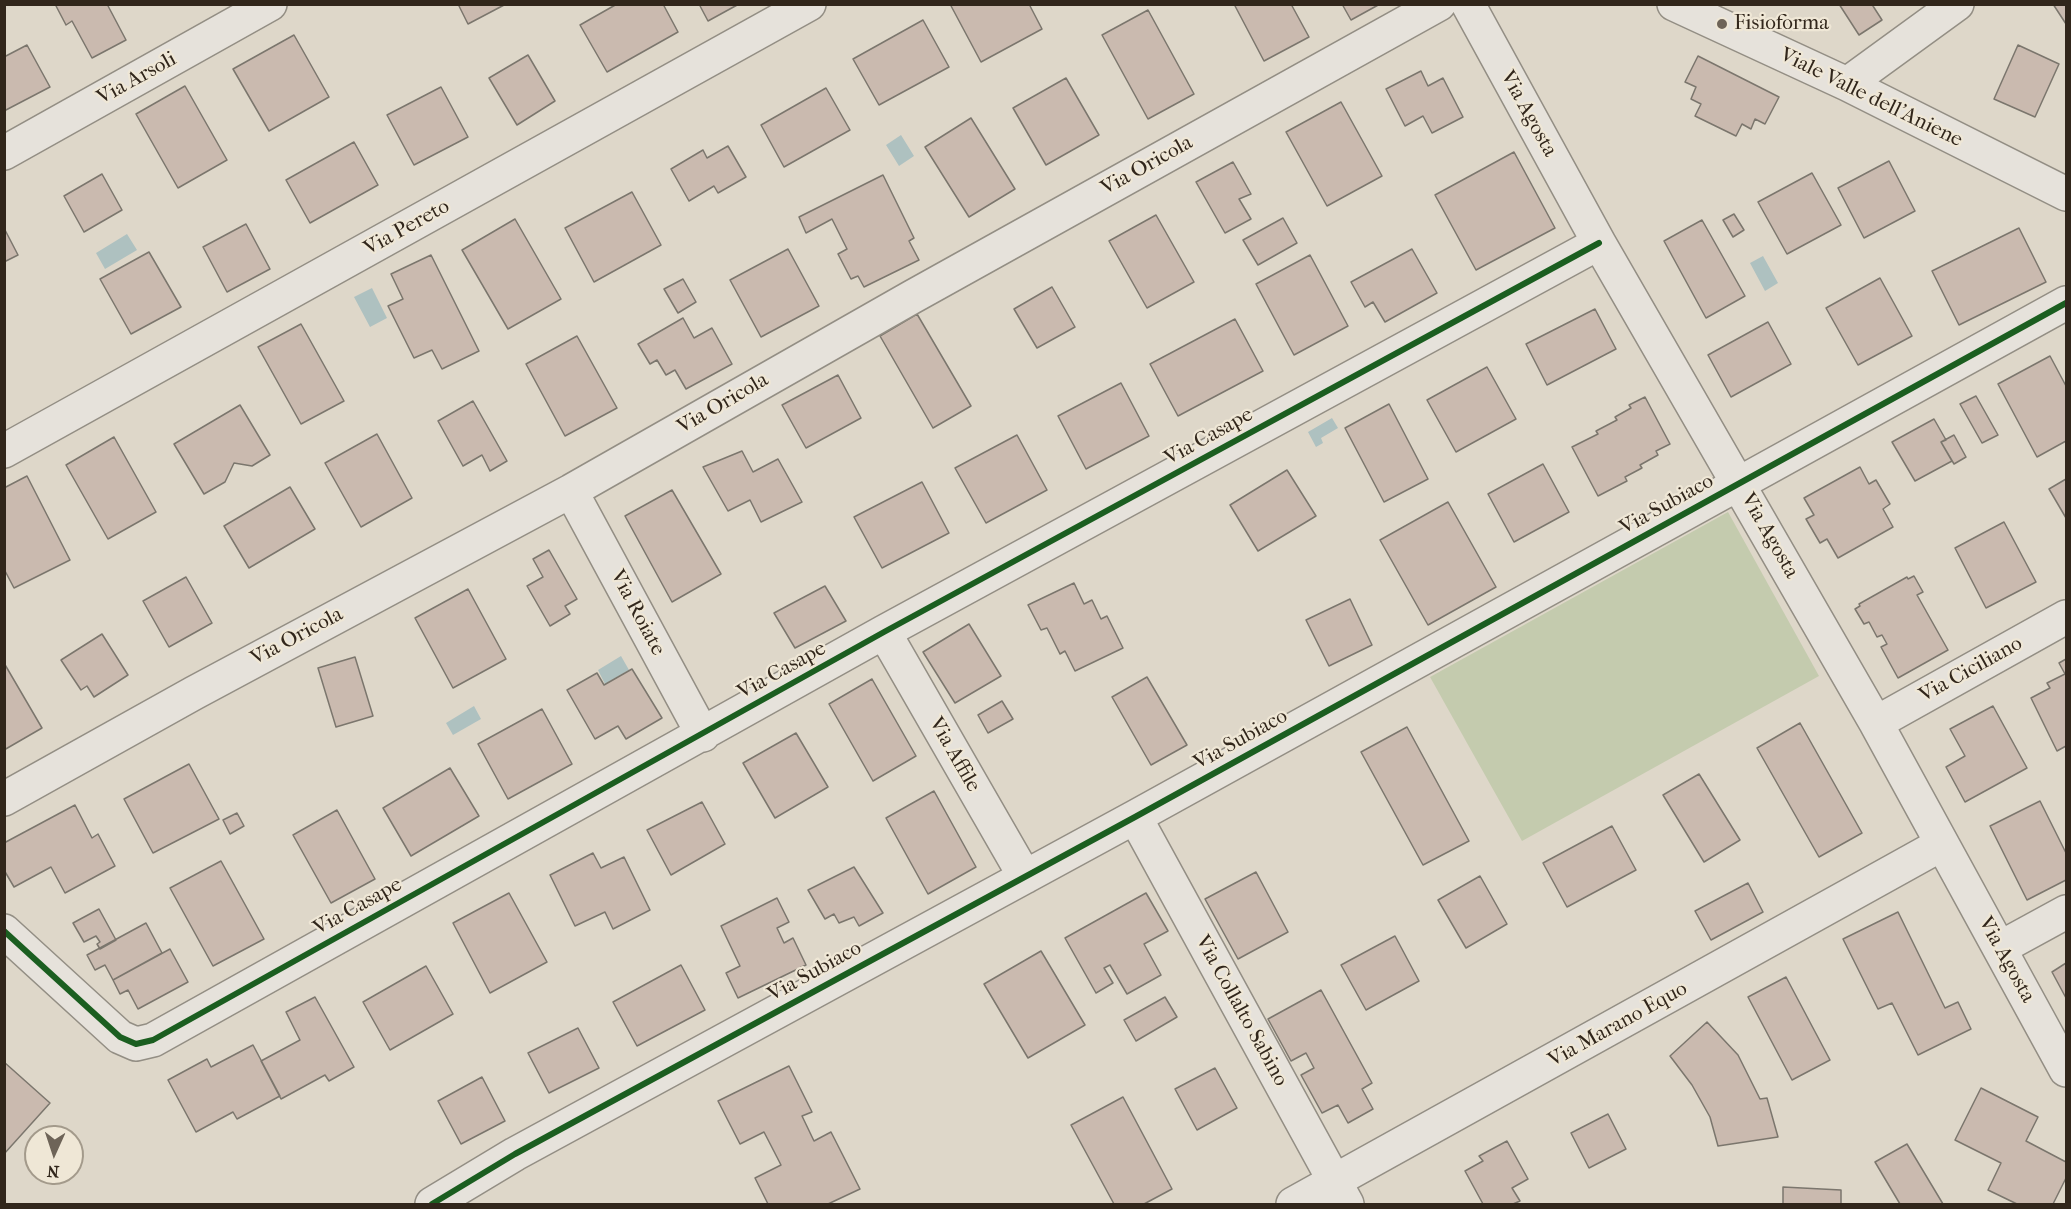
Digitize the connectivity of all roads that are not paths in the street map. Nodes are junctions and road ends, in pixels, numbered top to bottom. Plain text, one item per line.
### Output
1 (270, 4) edge
2 (809, 4) edge
3 (1439, 4) edge
4 (1468, 4) edge
5 (1674, 4) edge
6 (1957, 4) edge
7 (1847, 84) junction
8 (4, 153) edge
9 (2067, 194) edge
10 (1599, 243) junction
11 (2067, 303) edge
12 (4, 451) edge
13 (1739, 484) junction
14 (571, 490) junction
15 (2067, 616) edge
16 (884, 632) junction
17 (1876, 723) junction
18 (703, 735) junction
19 (4, 799) edge
20 (1135, 817) junction
21 (1942, 844) junction
22 (1025, 877) junction
23 (2067, 912) edge
24 (4, 931) edge
25 (2000, 948) junction
26 (2067, 1070) edge
27 (1341, 1193) edge
28 (432, 1204) edge
29 (1293, 1204) edge

1 - 8 street, Via Arsoli
2 - 12 street, Via Pereto
3 - 14 street, Via Oricola
4 - 10 street, Via Agosta
5 - 7 street, Viale Valle dell'Aniene
6 - 7 street
7 - 9 street, Viale Valle dell'Aniene
10 - 13 street, Via Agosta
10 - 16 street, Via Casape
11 - 13 street, Via Subiaco
13 - 17 street, Via Agosta
13 - 20 street, Via Subiaco
14 - 18 street, Via Roiate
14 - 19 street, Via Oricola
15 - 17 street, Via Ciciliano
16 - 18 street, Via Casape
16 - 22 street, Via Affile
17 - 21 street, Via Agosta
18 - 24 street, Via Casape
20 - 22 street, Via Subiaco
20 - 27 street, Via Collalto Sabino
21 - 25 street, Via Agosta
21 - 27 street, Via Marano Equo
22 - 28 street, Via Subiaco
23 - 25 street
25 - 26 street, Via Agosta
27 - 29 street, Via Marano Equo

